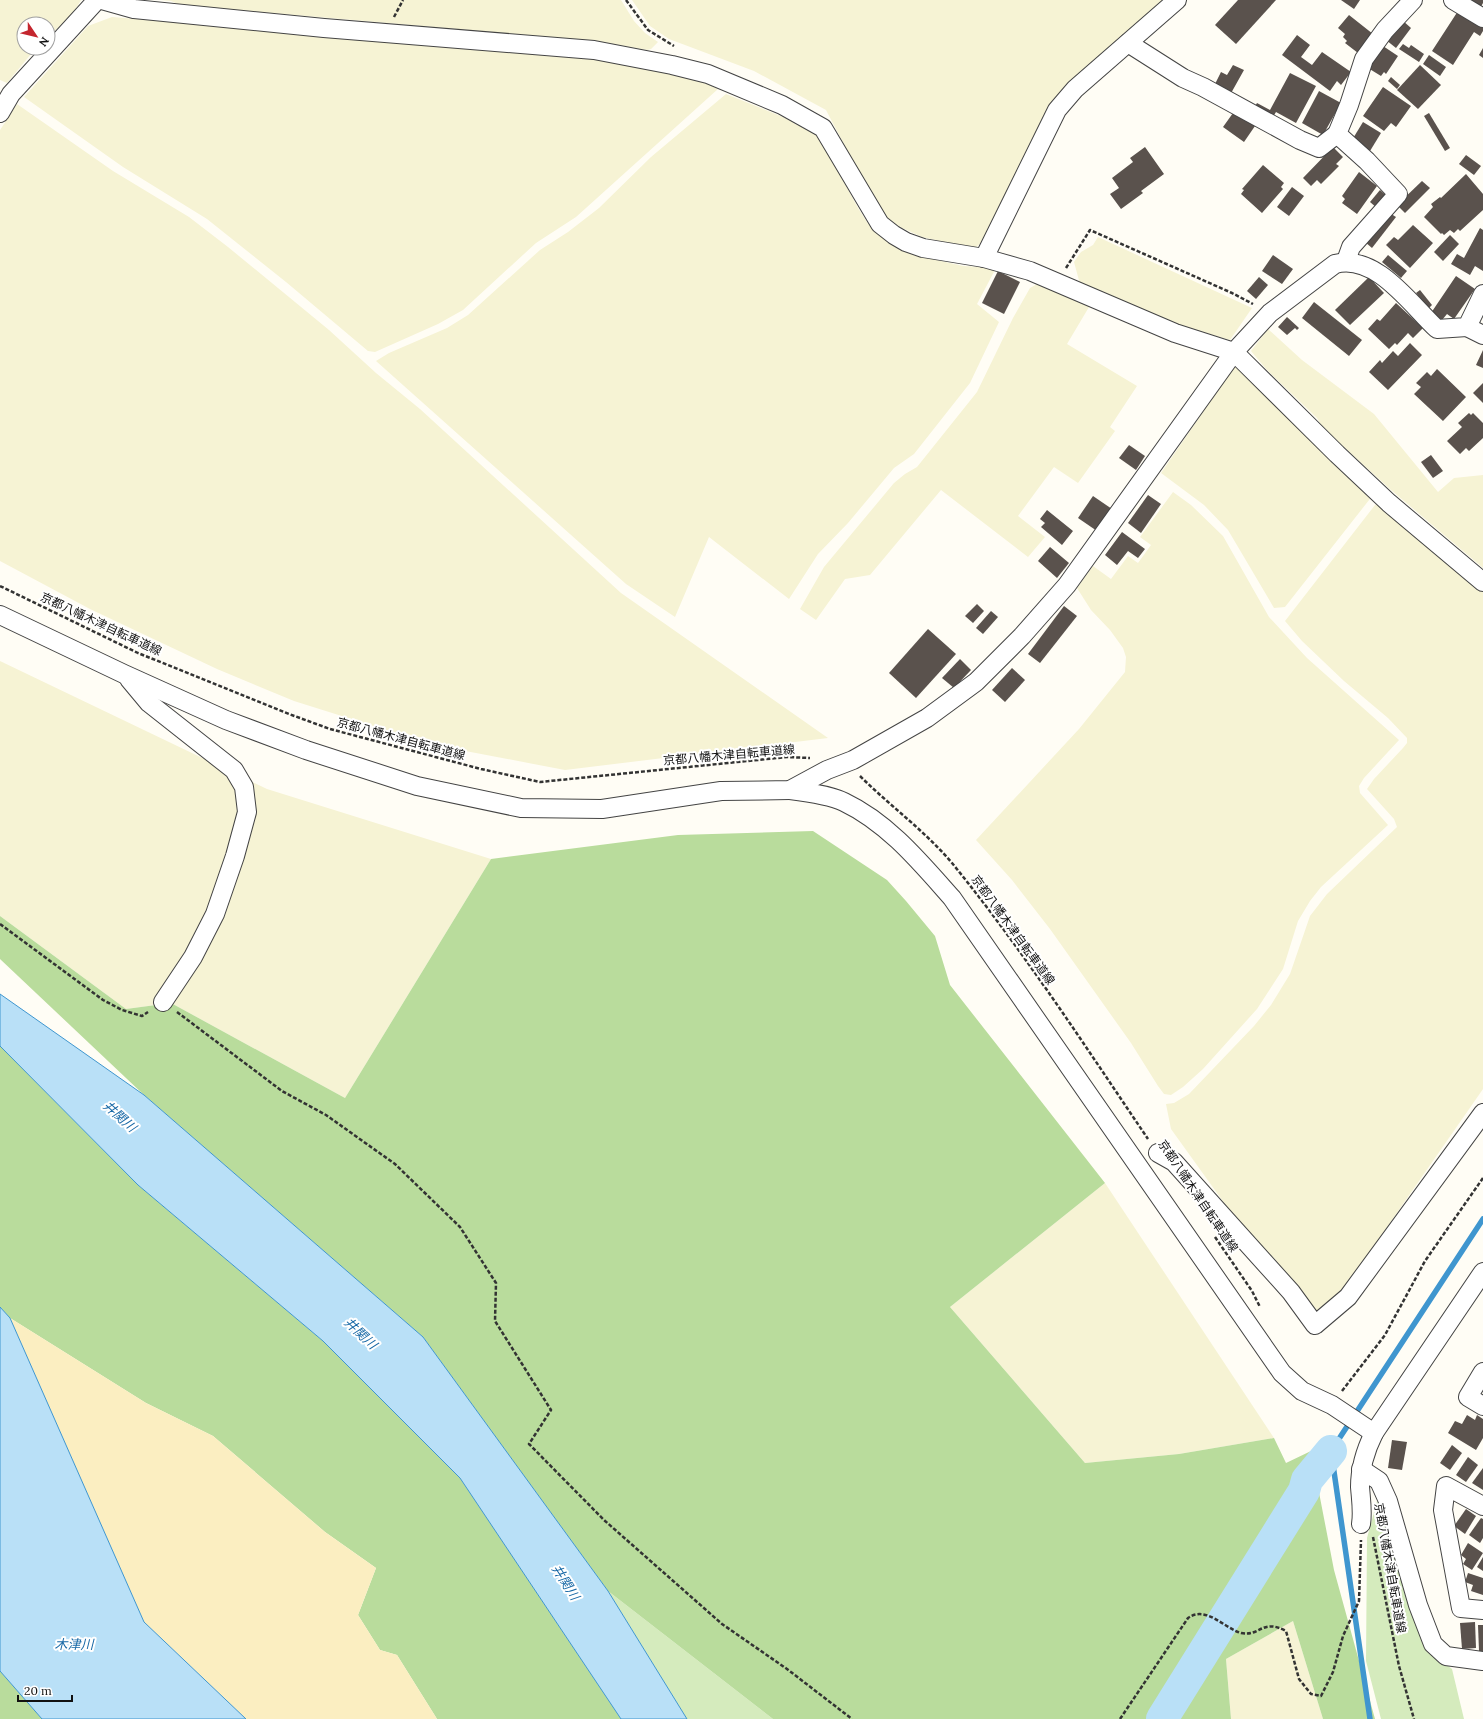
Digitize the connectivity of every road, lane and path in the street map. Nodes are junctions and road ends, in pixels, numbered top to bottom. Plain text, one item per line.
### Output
1 (97, 0) edge
2 (102, 0) edge
3 (626, 0) edge
4 (1177, 0) edge
5 (1413, 0) edge
6 (1453, 0) edge
7 (1483, 18) edge
8 (1128, 43) junction
9 (680, 49) dead end
10 (6, 90) edge
11 (0, 113) edge
12 (1337, 134) junction
13 (984, 258) junction
14 (1346, 261) junction
15 (1057, 282) junction
16 (1483, 294) edge
17 (1270, 313) junction
18 (1467, 327) junction
19 (1483, 335) edge
20 (1234, 352) junction
21 (1483, 582) edge
22 (0, 586) edge
23 (0, 614) edge
24 (124, 674) junction
25 (816, 758) dead end
26 (853, 760) junction
27 (790, 790) junction
28 (0, 924) edge
29 (164, 1002) junction
30 (1483, 1113) edge
31 (1158, 1153) joint
32 (1483, 1178) edge
33 (1212, 1232) dead end
34 (1483, 1272) edge
35 (1262, 1312) dead end
36 (1483, 1372) edge
37 (1340, 1402) junction
38 (1483, 1406) edge
39 (1372, 1432) junction
40 (1361, 1469) junction
41 (1483, 1506) edge
42 (1366, 1524) junction
43 (1483, 1610) edge
44 (1483, 1661) edge
45 (852, 1719) edge
46 (1120, 1719) edge
47 (1414, 1719) edge

1 - 10 street
2 - 13 street
3 - 9 path
4 - 8 street
5 - 12 street
6 - 7 street
8 - 12 street
8 - 13 street
10 - 11 street
12 - 14 street
13 - 15 street
14 - 17 street
14 - 18 street
15 - 17 path
15 - 20 street
16 - 18 street
17 - 20 street
18 - 19 street
20 - 21 street
20 - 26 street
22 - 25 path, 京都八幡木津自転車道線
23 - 24 street
24 - 27 street
24 - 29 street
26 - 27 street
26 - 31 path, 京都八幡木津自転車道線
27 - 37 street
28 - 29 path
29 - 45 path
30 - 31 street
32 - 37 path
33 - 35 path, 京都八幡木津自転車道線
34 - 39 street
36 - 38 street
37 - 39 street
39 - 40 street
40 - 42 street
40 - 44 street
41 - 43 street
42 - 46 path
42 - 47 path, 京都八幡木津自転車道線

